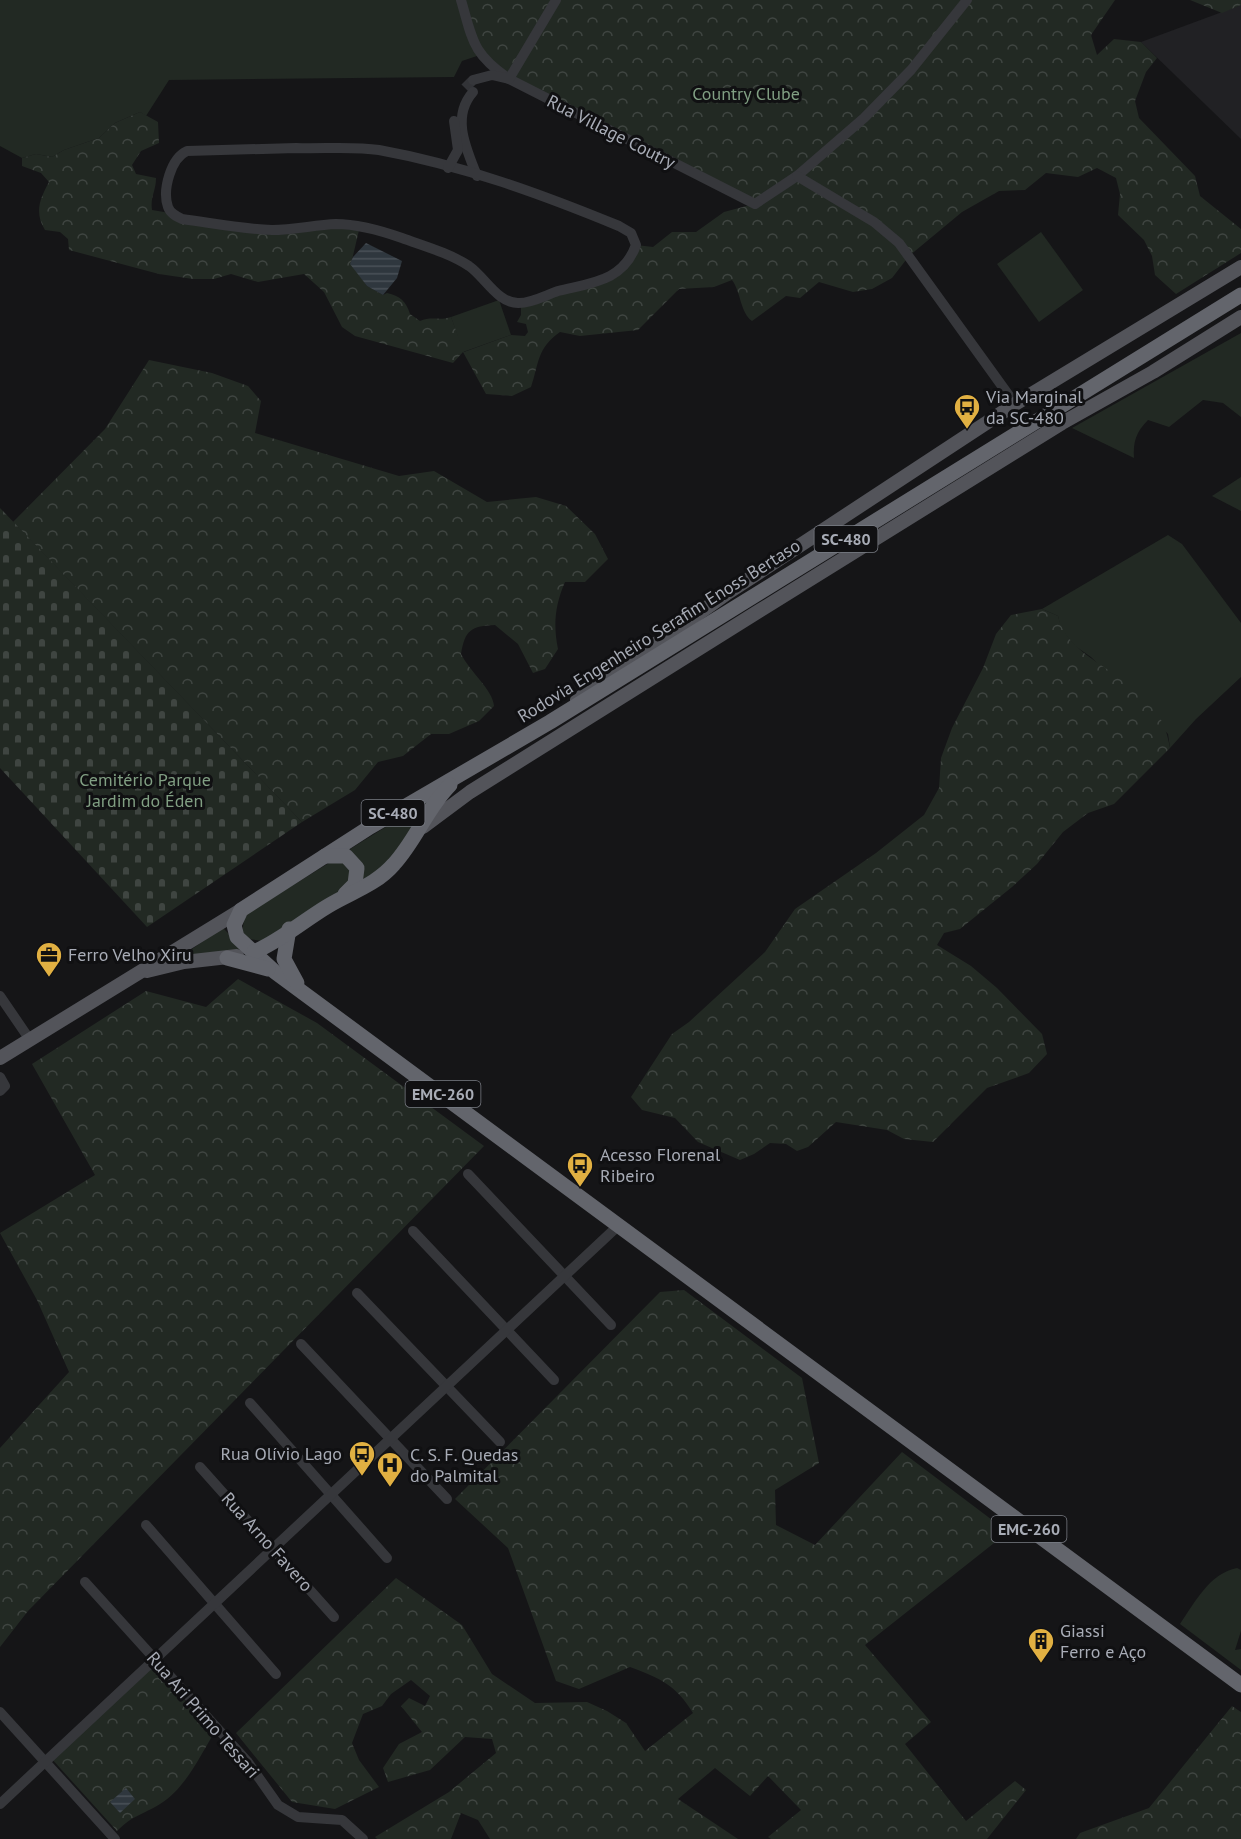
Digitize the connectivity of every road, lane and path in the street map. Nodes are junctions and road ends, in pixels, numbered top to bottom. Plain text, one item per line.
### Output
1 (461, 0) edge
2 (556, 0) edge
3 (967, 0) edge
4 (509, 79) junction
5 (473, 86) junction
6 (448, 168) junction
7 (477, 176) junction
8 (797, 176) junction
9 (1241, 267) edge
10 (1241, 295) edge
11 (1241, 317) edge
12 (1016, 404) junction
13 (550, 722) junction
14 (463, 772) junction
15 (417, 833) junction
16 (325, 856) junction
17 (338, 900) junction
18 (241, 910) junction
19 (289, 929) junction
20 (254, 952) junction
21 (227, 958) junction
22 (275, 972) junction
23 (131, 976) junction
24 (305, 992) junction
25 (0, 996) edge
26 (30, 1040) junction
27 (0, 1058) edge
28 (0, 1077) edge
29 (0, 1091) edge
30 (468, 1174) dead end
31 (619, 1225) junction
32 (413, 1231) dead end
33 (564, 1275) junction
34 (357, 1293) dead end
35 (611, 1325) dead end
36 (506, 1330) junction
37 (301, 1344) dead end
38 (554, 1380) dead end
39 (446, 1386) junction
40 (250, 1404) dead end
41 (390, 1438) junction
42 (500, 1442) dead end
43 (200, 1467) dead end
44 (330, 1494) junction
45 (447, 1499) dead end
46 (146, 1525) dead end
47 (272, 1548) junction
48 (387, 1558) dead end
49 (85, 1582) dead end
50 (213, 1603) junction
51 (334, 1617) dead end
52 (153, 1659) junction
53 (276, 1674) dead end
54 (1241, 1685) edge
55 (0, 1712) edge
56 (46, 1761) junction
57 (0, 1804) edge
58 (115, 1839) edge
59 (363, 1839) edge

1 - 4 street, Rua Village Coutry
2 - 4 street
3 - 8 street
4 - 5 street
4 - 8 street, Rua Village Coutry
5 - 6 street
5 - 7 street
6 - 7 street
6 - 7 street
8 - 12 street
9 - 12 main road
10 - 13 highway, Rodovia Engenheiro Serafim Enoss Bertaso / SC-480
11 - 15 main road
12 - 13 main road
13 - 14 highway, Rodovia Engenheiro Serafim Enoss Bertaso / SC-480
14 - 15 highway, Rodovia Engenheiro Serafim Enoss Bertaso / SC-480
14 - 16 highway, Rodovia Engenheiro Serafim Enoss Bertaso / SC-480
15 - 17 highway, Rodovia Engenheiro Serafim Enoss Bertaso / SC-480
16 - 17 highway
16 - 18 highway, Rodovia Engenheiro Serafim Enoss Bertaso / SC-480
17 - 19 highway, Rodovia Engenheiro Serafim Enoss Bertaso / SC-480
18 - 20 highway, EMC-260
18 - 23 main road, Rodovia Engenheiro Serafim Enoss Bertaso / SC-480
19 - 20 highway, SC-480
19 - 24 highway, EMC-260
20 - 21 main road, Rodovia Engenheiro Serafim Enoss Bertaso / SC-480
20 - 22 highway, EMC-260
21 - 22 highway
21 - 23 main road, Rodovia Engenheiro Serafim Enoss Bertaso / SC-480
22 - 24 highway, EMC-260
23 - 26 main road, Rodovia Engenheiro Serafim Enoss Bertaso / SC-480
24 - 31 highway, EMC-260
25 - 26 street
26 - 27 main road, Rodovia Engenheiro Serafim Enoss Bertaso / SC-480
28 - 29 street
30 - 33 street
31 - 33 street
31 - 54 highway, EMC-260
32 - 36 street
33 - 35 street
33 - 36 street
34 - 39 street
36 - 38 street
36 - 39 street
37 - 41 street
39 - 41 street
39 - 42 street
40 - 44 street
41 - 44 street
41 - 45 street
43 - 47 street, Rua Arno Favero
44 - 47 street
44 - 48 street
46 - 50 street
47 - 50 street
47 - 51 street, Rua Arno Favero
49 - 52 street, Rua Ari Primo Tessari
50 - 52 street
50 - 53 street
52 - 56 street
52 - 59 street, Rua Ari Primo Tessari
55 - 56 street
56 - 57 street
56 - 58 street

